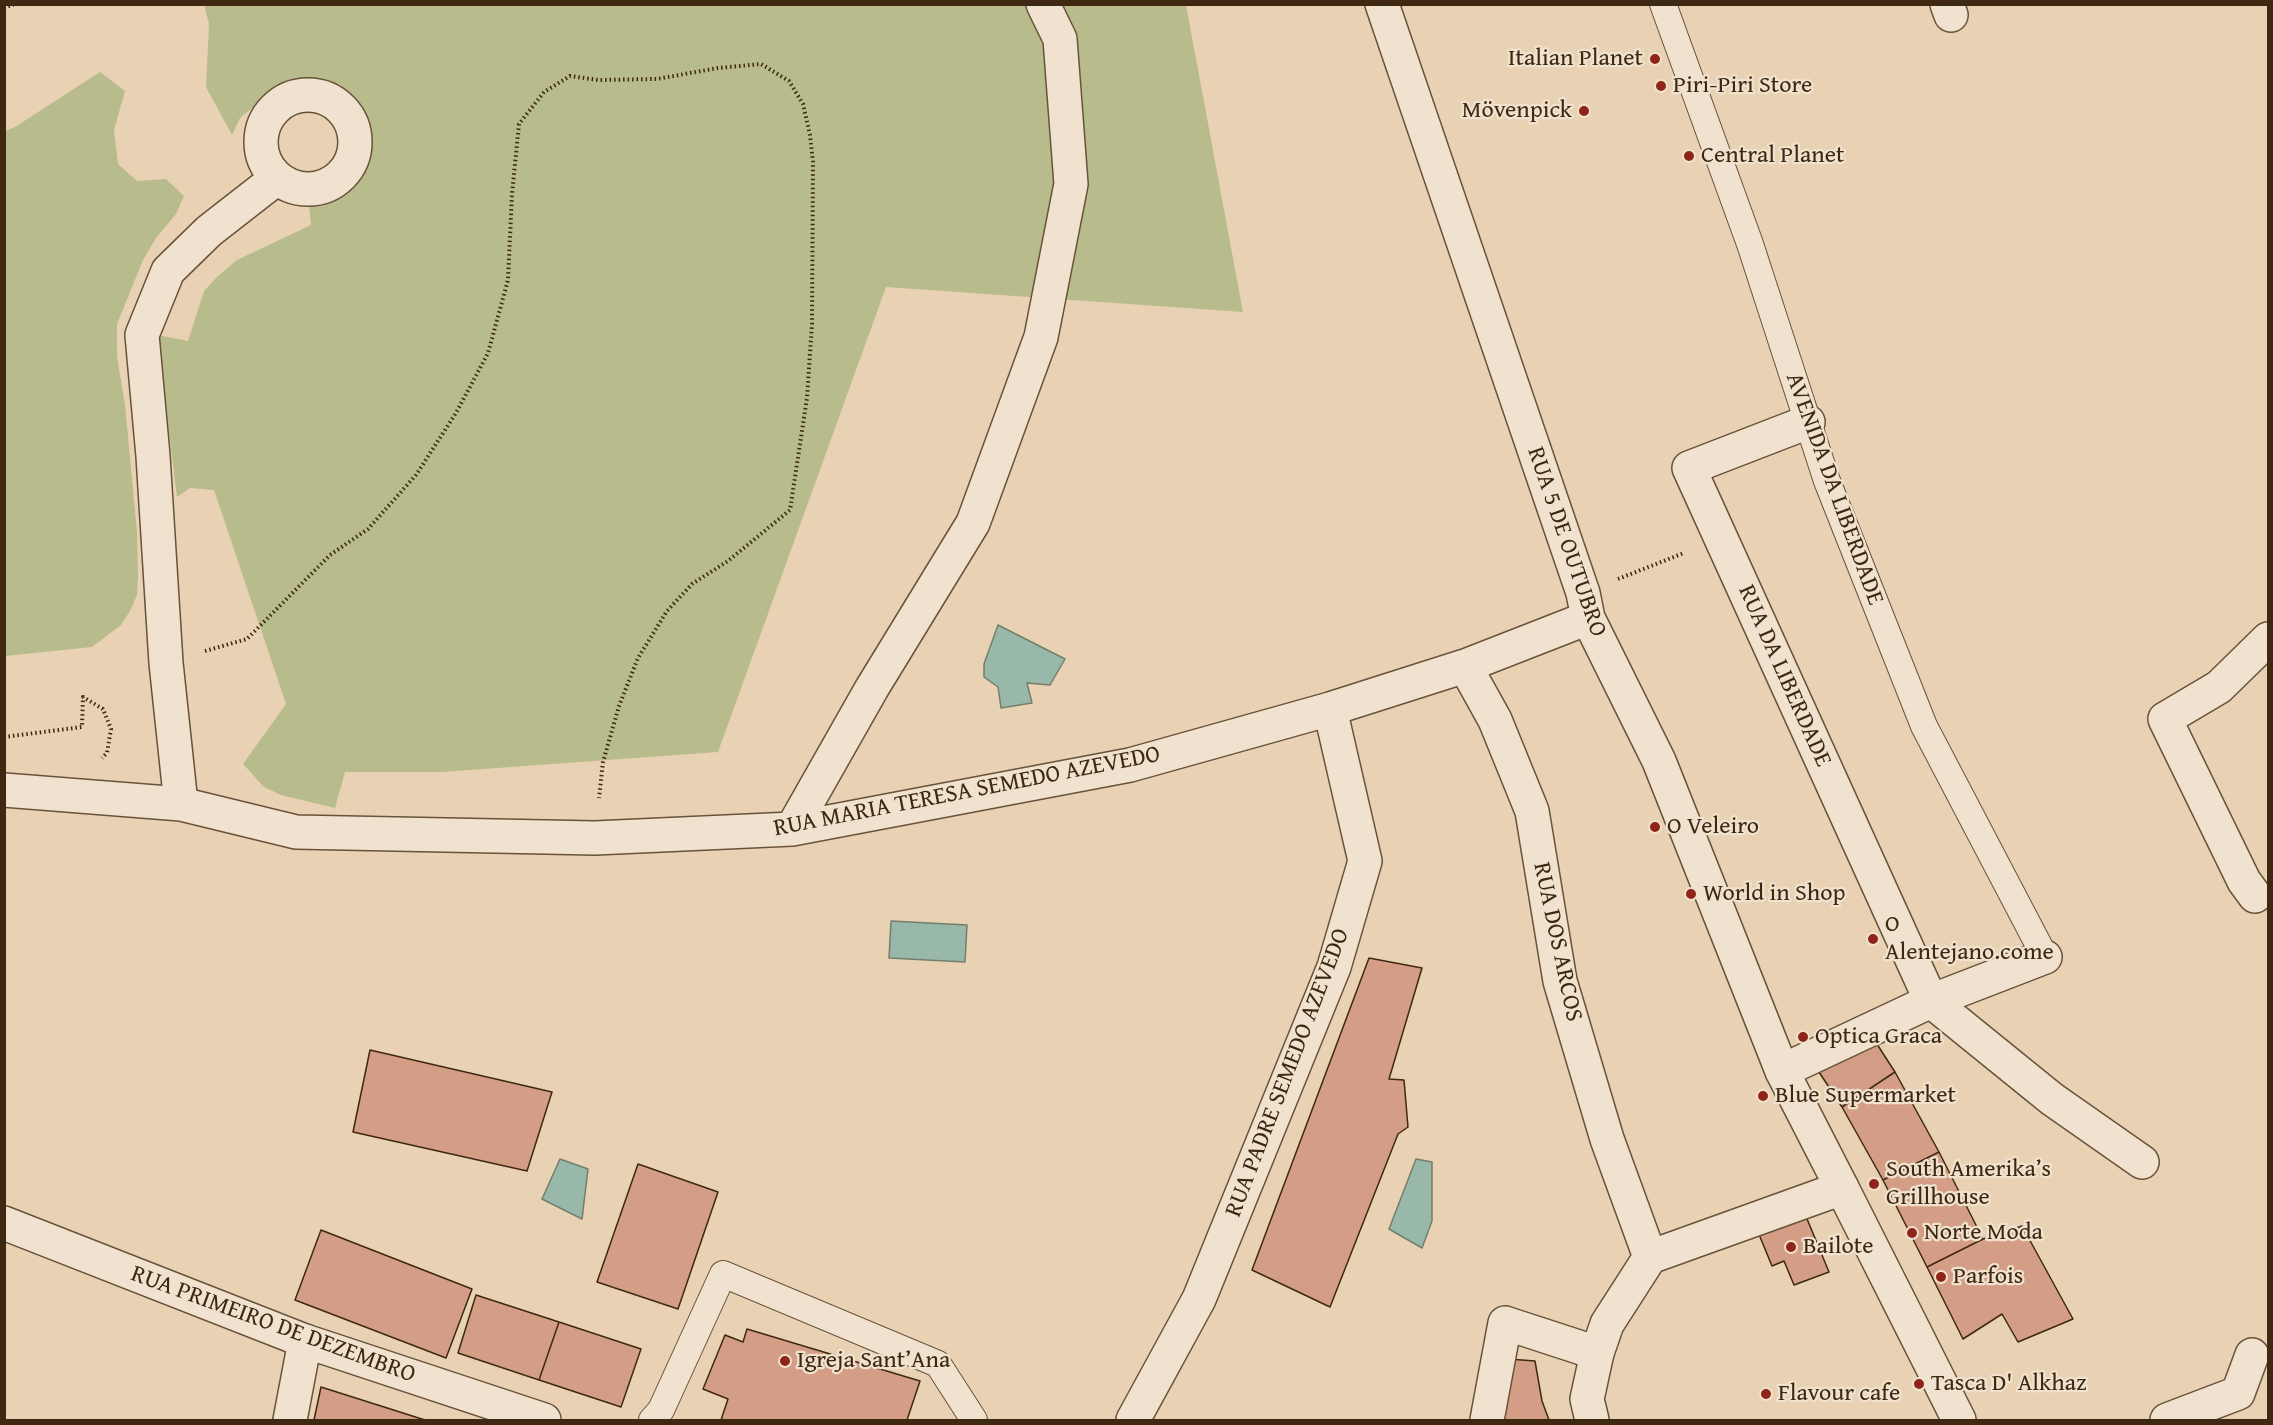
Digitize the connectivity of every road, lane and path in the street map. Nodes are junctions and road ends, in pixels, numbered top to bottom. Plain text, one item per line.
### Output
1 (15, 4) edge
2 (1043, 4) edge
3 (1382, 4) edge
4 (1663, 4) edge
5 (4, 8) edge
6 (277, 178) dead end
7 (1808, 422) junction
8 (1721, 538) junction
9 (1586, 605) junction
10 (2268, 639) edge
11 (166, 663) junction
12 (1465, 666) junction
13 (1330, 709) junction
14 (4, 737) edge
15 (99, 760) dead end
16 (4, 790) edge
17 (181, 804) junction
18 (792, 829) junction
19 (595, 838) junction
20 (2255, 896) dead end
21 (2045, 957) joint
22 (1931, 1001) junction
23 (1782, 1071) junction
24 (2142, 1162) dead end
25 (1842, 1188) junction
26 (4, 1223) edge
27 (1650, 1257) junction
28 (305, 1341) junction
29 (1597, 1353) junction
30 (2252, 1355) dead end
31 (290, 1420) edge
32 (544, 1420) edge
33 (652, 1420) edge
34 (974, 1420) edge
35 (1133, 1420) edge
36 (1487, 1420) edge
37 (1592, 1420) edge
38 (1959, 1420) edge
39 (2167, 1420) edge

1 - 5 path
2 - 18 street
3 - 9 street, RUA 5 DE OUTUBRO
4 - 7 lane, AVENIDA DA LIBERDADE
6 - 11 street
7 - 8 street, RUA DA LIBERDADE
7 - 21 lane, AVENIDA DA LIBERDADE
8 - 9 path
8 - 22 street, RUA DA LIBERDADE
9 - 12 street, RUA MARIA TERESA SEMEDO AZEVEDO
9 - 23 street, RUA 5 DE OUTUBRO
10 - 20 street
11 - 17 street
11 - 19 path
12 - 13 street, RUA MARIA TERESA SEMEDO AZEVEDO
12 - 27 street, RUA DOS ARCOS
13 - 18 street, RUA MARIA TERESA SEMEDO AZEVEDO
13 - 35 street, RUA PADRE SEMEDO AZEVEDO
14 - 15 path
16 - 17 street, RUA MARIA TERESA SEMEDO AZEVEDO
17 - 19 street, RUA MARIA TERESA SEMEDO AZEVEDO
18 - 19 street, RUA MARIA TERESA SEMEDO AZEVEDO
21 - 22 street
22 - 23 street
22 - 24 street
23 - 25 street, RUA 5 DE OUTUBRO
25 - 27 street
25 - 38 street, RUA 5 DE OUTUBRO
26 - 28 street, RUA PRIMEIRO DE DEZEMBRO
27 - 29 street
28 - 31 street
28 - 32 street, RUA PRIMEIRO DE DEZEMBRO
29 - 36 street
29 - 37 street
30 - 39 street
33 - 34 lane

